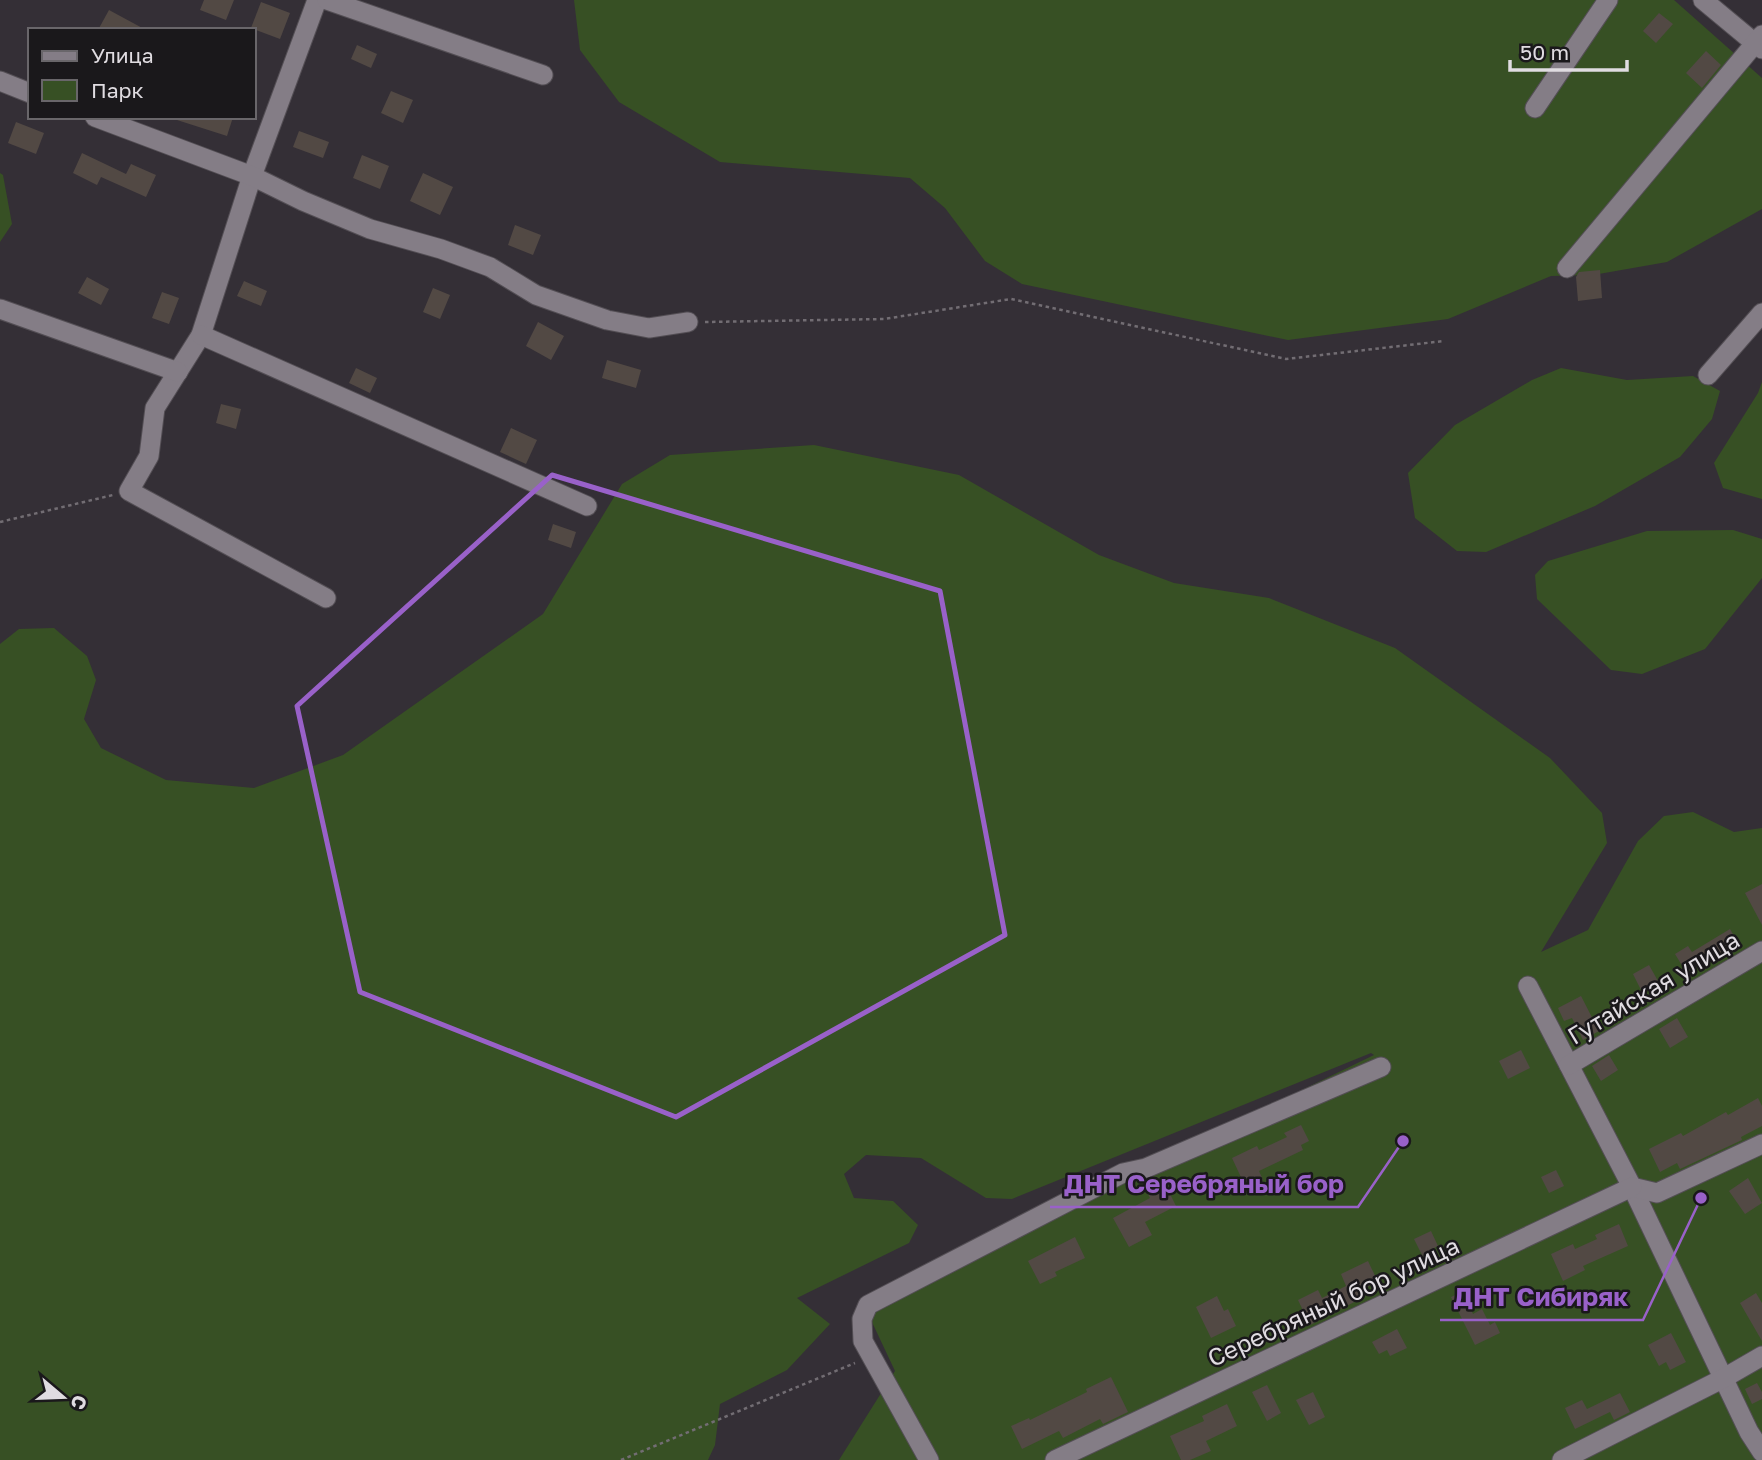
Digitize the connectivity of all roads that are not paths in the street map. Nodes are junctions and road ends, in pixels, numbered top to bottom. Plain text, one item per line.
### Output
1 (317, 0) edge
2 (327, 0) edge
3 (1608, 0) edge
4 (1703, 0) edge
5 (1760, 42) edge
6 (543, 75) dead end
7 (0, 82) edge
8 (28, 92) edge
9 (1535, 108) dead end
10 (100, 119) edge
11 (252, 176) junction
12 (1567, 268) dead end
13 (0, 309) edge
14 (1762, 313) edge
15 (688, 322) road end
16 (201, 335) junction
17 (178, 372) junction
18 (1708, 376) dead end
19 (587, 506) dead end
20 (326, 598) dead end
21 (1762, 951) edge
22 (1528, 986) dead end
23 (1569, 1065) junction
24 (1381, 1067) dead end
25 (1762, 1144) edge
26 (1632, 1187) junction
27 (1762, 1356) edge
28 (1724, 1378) junction
29 (1762, 1452) edge
30 (929, 1460) edge
31 (1055, 1460) edge
32 (1562, 1460) edge

1 - 11 street
2 - 6 street
3 - 9 street
4 - 5 street
5 - 12 street
7 - 8 street
10 - 11 street
11 - 15 street
11 - 16 street
13 - 17 street
14 - 18 street
16 - 17 street
16 - 19 street
17 - 20 street
21 - 23 street, Гутайская улица
22 - 23 street
23 - 26 street
24 - 30 street
25 - 26 street
26 - 28 street
26 - 31 street, Серебряный бор улица
27 - 28 street
28 - 29 street
28 - 32 street

